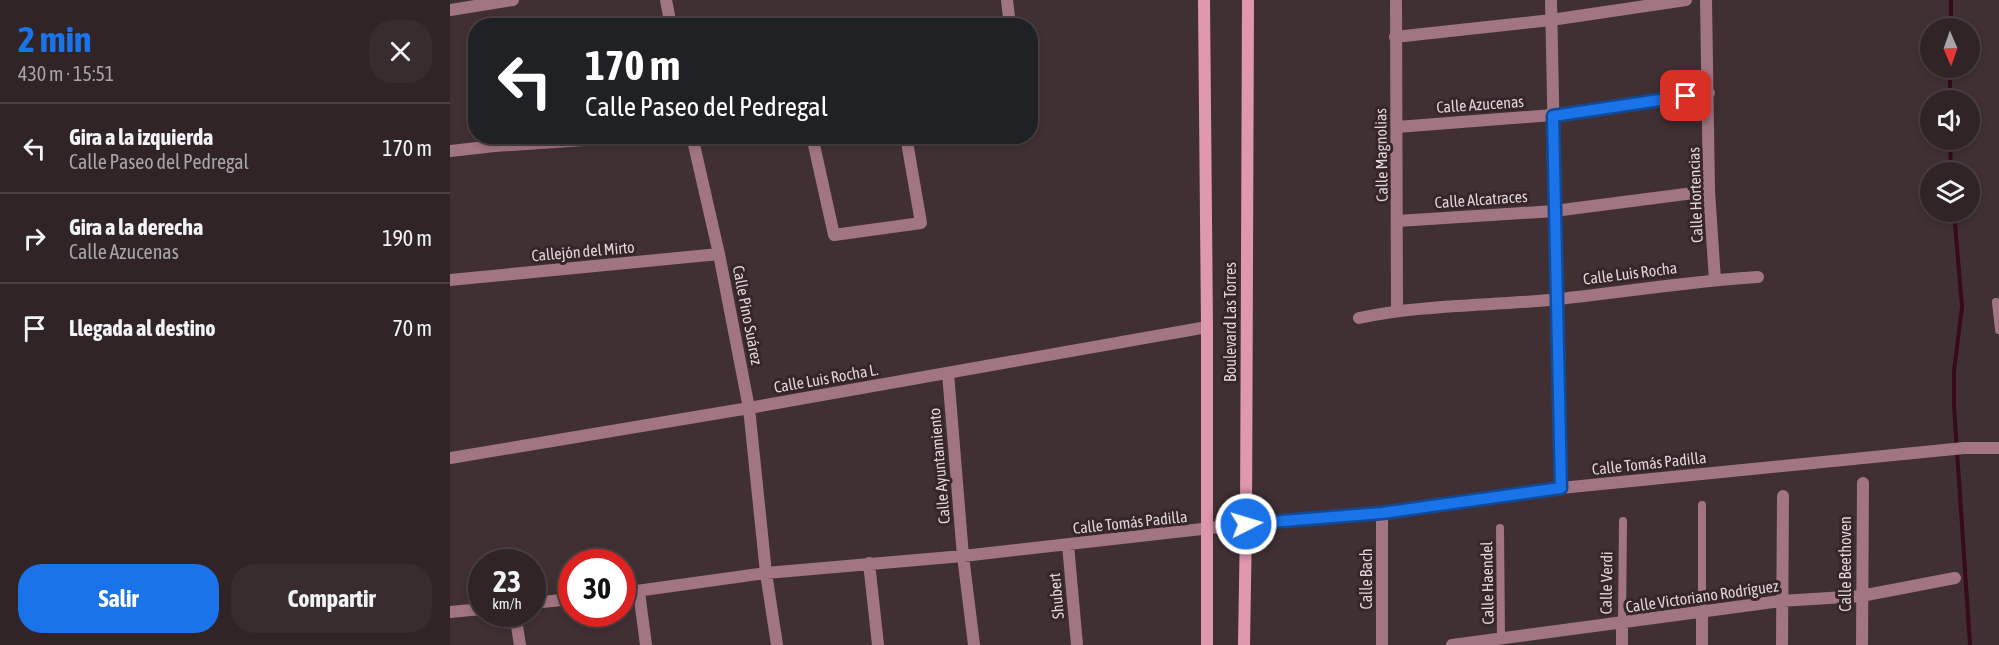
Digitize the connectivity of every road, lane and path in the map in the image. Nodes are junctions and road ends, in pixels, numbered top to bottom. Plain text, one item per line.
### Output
1 (513, 0) edge
2 (666, 0) edge
3 (1007, 0) edge
4 (1204, 0) edge
5 (1248, 0) edge
6 (1396, 0) edge
7 (1551, 0) edge
8 (1686, 0) edge
9 (1706, 0) edge
10 (450, 10) edge
11 (669, 18) edge
12 (1009, 18) edge
13 (1551, 20) junction
14 (1395, 37) junction
15 (1709, 93) junction
16 (1553, 116) junction
17 (1397, 127) junction
18 (482, 144) edge
19 (694, 144) edge
20 (814, 144) edge
21 (907, 144) edge
22 (450, 151) edge
23 (1709, 191) junction
24 (1554, 211) junction
25 (1398, 221) junction
26 (719, 254) junction
27 (1758, 277) dead end
28 (450, 280) edge
29 (1715, 280) junction
30 (1557, 299) junction
31 (1996, 302) dead end
32 (1398, 310) junction
33 (1359, 318) dead end
34 (1207, 327) junction
35 (1999, 330) edge
36 (948, 373) junction
37 (749, 408) junction
38 (1999, 448) edge
39 (450, 458) edge
40 (1863, 483) dead end
41 (1561, 488) junction
42 (1783, 496) dead end
43 (1702, 505) dead end
44 (1382, 513) junction
45 (1623, 521) dead end
46 (1246, 524) junction
47 (1500, 528) dead end
48 (1207, 530) junction
49 (1068, 545) junction
50 (963, 556) junction
51 (869, 563) junction
52 (766, 573) junction
53 (1956, 578) dead end
54 (636, 592) edge
55 (639, 592) junction
56 (1861, 596) junction
57 (1781, 601) junction
58 (468, 610) edge
59 (450, 612) edge
60 (1702, 612) junction
61 (1622, 623) junction
62 (517, 627) edge
63 (1501, 637) junction
64 (520, 645) edge
65 (646, 645) edge
66 (777, 645) edge
67 (878, 645) edge
68 (974, 645) edge
69 (1077, 645) edge
70 (1207, 645) edge
71 (1244, 645) edge
72 (1382, 645) edge
73 (1452, 645) edge
74 (1622, 645) edge
75 (1702, 645) edge
76 (1782, 645) edge
77 (1862, 645) edge

1 - 10 street
2 - 11 street
3 - 12 street
4 - 34 street, Boulevard Las Torres
5 - 46 street, Boulevard Las Torres
6 - 14 street, Calle Magnolias
7 - 13 street
8 - 13 street
9 - 15 street, Calle Hortencias
13 - 14 street
13 - 16 street
14 - 17 street, Calle Magnolias
15 - 16 street, Calle Azucenas
15 - 23 street, Calle Hortencias
16 - 17 street, Calle Azucenas
16 - 24 street
17 - 25 street, Calle Magnolias
18 - 22 street
19 - 26 street, Calle Pino Suárez
20 - 21 street
23 - 24 street, Calle Alcatraces
23 - 29 street, Calle Hortencias
24 - 25 street, Calle Alcatraces
24 - 30 street
25 - 32 street, Calle Magnolias
26 - 28 street, Callejón del Mirto
26 - 37 street, Calle Pino Suárez
27 - 29 street, Calle Luis Rocha
29 - 30 street, Calle Luis Rocha
30 - 32 street, Calle Luis Rocha
30 - 41 street
31 - 35 lane
32 - 33 street, Calle Luis Rocha
34 - 36 street, Calle Luis Rocha L.
34 - 48 street, Boulevard Las Torres
36 - 37 street, Calle Luis Rocha L.
36 - 50 street, Calle Ayuntamiento
37 - 39 street, Calle Luis Rocha L.
37 - 52 street, Calle Pino Suárez
38 - 41 street, Calle Tomás Padilla
40 - 56 street, Calle Beethoven
41 - 44 street, Calle Tomás Padilla
42 - 57 street
43 - 60 lane
44 - 46 street, Calle Tomás Padilla
44 - 72 street, Calle Bach
45 - 61 lane, Calle Verdi
46 - 48 street, Calle Tomás Padilla
46 - 71 street, Boulevard Las Torres
47 - 63 lane, Calle Haendel
48 - 49 street, Calle Tomás Padilla
48 - 70 street, Boulevard Las Torres
49 - 50 street, Calle Tomás Padilla
49 - 69 street, Shubert
50 - 51 street, Calle Tomás Padilla
50 - 68 street, Calle Ayuntamiento
51 - 52 street, Calle Tomás Padilla
51 - 67 street
52 - 55 street, Calle Tomás Padilla
52 - 66 street, Calle Pino Suárez
53 - 56 street, Calle Victoriano Rodríguez
54 - 55 street, Calle Tomás Padilla
55 - 65 street
56 - 57 street, Calle Victoriano Rodríguez
56 - 77 street, Calle Beethoven
57 - 60 street, Calle Victoriano Rodríguez
57 - 76 street
58 - 59 street
60 - 61 street, Calle Victoriano Rodríguez
60 - 75 street
61 - 63 street, Calle Victoriano Rodríguez
61 - 74 street, Calle Verdi
62 - 64 street
63 - 73 street, Calle Victoriano Rodríguez

